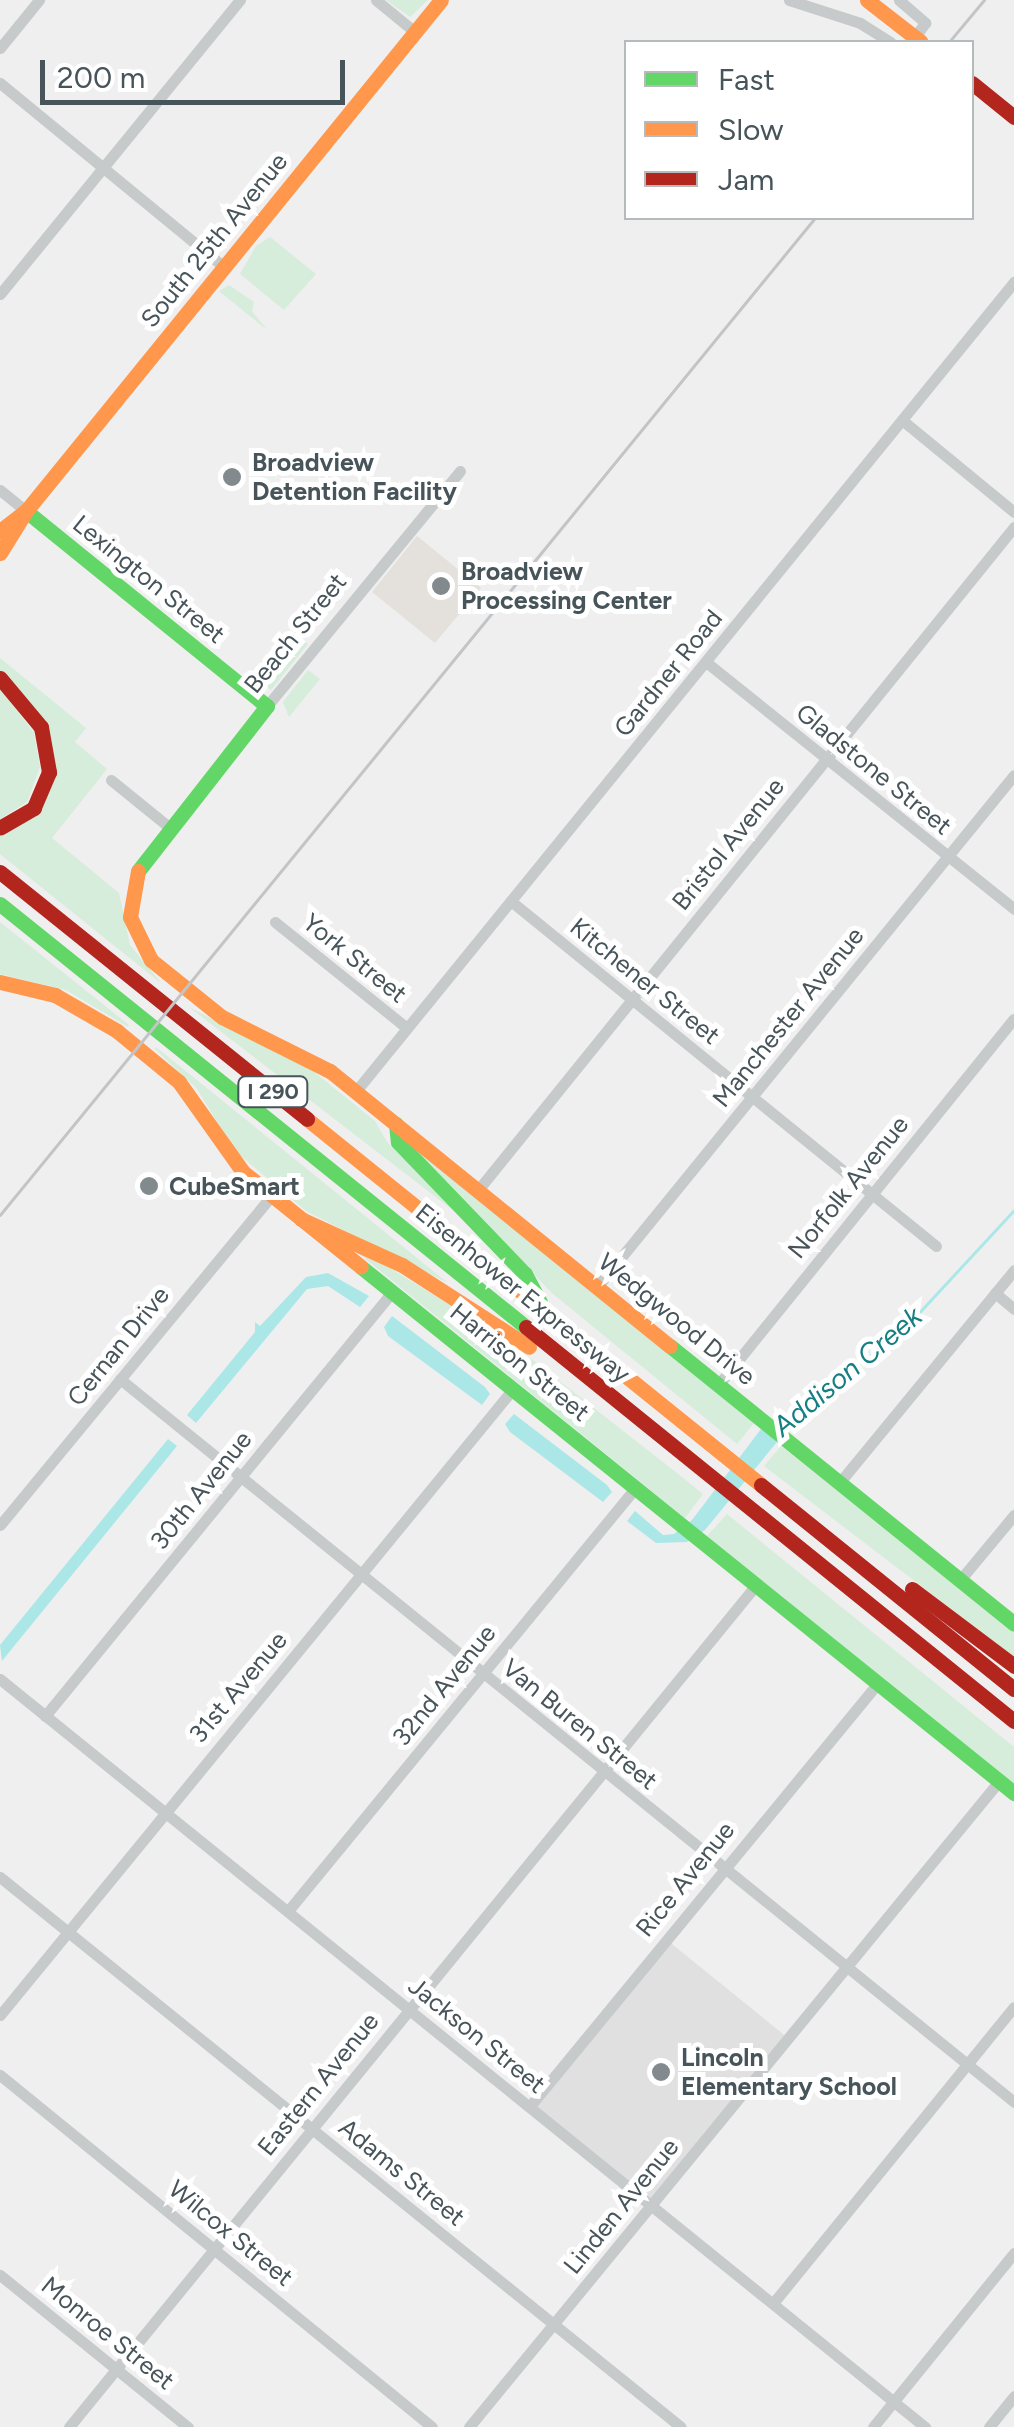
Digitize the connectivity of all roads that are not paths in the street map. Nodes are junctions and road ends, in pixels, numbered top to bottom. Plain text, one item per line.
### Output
1 (39, 0) edge
2 (240, 0) edge
3 (376, 0) edge
4 (442, 0) edge
5 (790, 0) edge
6 (867, 0) edge
7 (899, 0) edge
8 (415, 32) junction
9 (888, 40) edge
10 (913, 40) edge
11 (918, 40) edge
12 (0, 48) edge
13 (0, 83) edge
14 (974, 85) edge
15 (1014, 117) edge
16 (103, 167) junction
17 (224, 268) junction
18 (1014, 282) edge
19 (0, 294) edge
20 (902, 420) junction
21 (460, 471) dead end
22 (0, 490) edge
23 (26, 511) junction
24 (1014, 512) edge
25 (1014, 527) edge
26 (0, 530) edge
27 (0, 553) edge
28 (706, 662) junction
29 (0, 678) edge
30 (268, 706) junction
31 (827, 760) junction
32 (1014, 776) edge
33 (111, 780) dead end
34 (169, 826) junction
35 (0, 828) edge
36 (948, 857) junction
37 (0, 872) edge
38 (512, 902) junction
39 (0, 904) edge
40 (1014, 910) edge
41 (275, 922) dead end
42 (0, 982) edge
43 (631, 998) junction
44 (1014, 1018) edge
45 (407, 1028) junction
46 (356, 1092) junction
47 (752, 1096) junction
48 (396, 1124) junction
49 (478, 1190) junction
50 (871, 1193) junction
51 (272, 1195) junction
52 (301, 1219) junction
53 (936, 1246) dead end
54 (1014, 1270) edge
55 (597, 1287) junction
56 (392, 1292) junction
57 (995, 1293) junction
58 (1014, 1309) edge
59 (546, 1312) junction
60 (587, 1377) junction
61 (120, 1380) junction
62 (718, 1384) junction
63 (513, 1389) junction
64 (240, 1478) junction
65 (840, 1482) junction
66 (636, 1487) junction
67 (1014, 1515) edge
68 (808, 1523) junction
69 (0, 1525) edge
70 (360, 1575) junction
71 (960, 1580) junction
72 (756, 1585) junction
73 (1014, 1624) edge
74 (1014, 1666) edge
75 (482, 1674) junction
76 (0, 1680) edge
77 (878, 1683) junction
78 (1014, 1689) edge
79 (45, 1716) junction
80 (1014, 1720) edge
81 (604, 1771) junction
82 (999, 1781) junction
83 (1014, 1793) edge
84 (164, 1812) junction
85 (723, 1867) junction
86 (0, 1877) edge
87 (288, 1911) junction
88 (66, 1931) junction
89 (846, 1966) junction
90 (1014, 2007) edge
91 (409, 2009) junction
92 (0, 2016) edge
93 (967, 2064) junction
94 (0, 2075) edge
95 (1014, 2102) edge
96 (530, 2106) junction
97 (312, 2128) junction
98 (652, 2204) junction
99 (214, 2248) junction
100 (1014, 2253) edge
101 (0, 2275) edge
102 (774, 2302) junction
103 (554, 2324) junction
104 (116, 2369) junction
105 (1014, 2396) edge
106 (894, 2401) junction
107 (69, 2427) edge
108 (188, 2427) edge
109 (432, 2427) edge
110 (469, 2427) edge
111 (681, 2427) edge
112 (873, 2427) edge
113 (925, 2427) edge
114 (989, 2427) edge

1 - 12 street
2 - 16 street
3 - 8 street
4 - 8 main road, South 25th Avenue
5 - 9 street
6 - 11 main road, bridge
7 - 10 street
8 - 17 main road, South 25th Avenue
13 - 16 street
14 - 15 main road
16 - 17 street
16 - 19 street
17 - 23 main road, South 25th Avenue
18 - 20 street, Gardner Road
20 - 24 street
20 - 28 street, Gardner Road
21 - 30 street, Beach Street
22 - 23 street, Lexington Street
23 - 26 main road, South 25th Avenue
23 - 27 main road, South 25th Avenue
23 - 30 main road, Lexington Street
25 - 31 street, Bristol Avenue
28 - 31 street, Gladstone Street
28 - 38 street, Gardner Road
29 - 35 main road
30 - 34 main road, Beach Street
31 - 36 street, Gladstone Street
31 - 43 street, Bristol Avenue
32 - 36 street, Manchester Avenue
33 - 34 street
34 - 46 main road, Beach Street
36 - 40 street, Gladstone Street
36 - 47 street, Manchester Avenue
37 - 59 main road, Eisenhower Expressway / I 290
38 - 43 street, Kitchener Street
38 - 45 street, Gardner Road
39 - 60 main road, Eisenhower Expressway / I 290
41 - 45 street, York Street
42 - 51 main road, Harrison Street
43 - 47 street, Kitchener Street
43 - 49 street, Bristol Avenue
44 - 50 street, Norfolk Avenue
45 - 46 street, Gardner Road
46 - 48 main road, Wedgwood Drive
47 - 50 street, Kitchener Street
47 - 55 street, Manchester Avenue
48 - 49 main road, Wedgwood Drive
48 - 59 main road
49 - 55 main road, Wedgwood Drive
50 - 53 street, Kitchener Street
50 - 62 street, Norfolk Avenue
51 - 52 main road, Harrison Street
51 - 61 street, Cernan Drive
52 - 56 main road, Harrison Street
52 - 60 main road
54 - 57 street
55 - 62 main road, Wedgwood Drive
56 - 63 main road, Harrison Street
56 - 64 street, 30th Avenue
57 - 58 street
57 - 65 street
59 - 68 main road, Eisenhower Expressway / I 290
60 - 80 main road, Eisenhower Expressway / I 290
61 - 64 street, Van Buren Street
61 - 69 street, Cernan Drive
62 - 65 main road, Wedgwood Drive
63 - 66 main road, Harrison Street
63 - 70 street, 31st Avenue
64 - 70 street, Van Buren Street
64 - 79 street, 30th Avenue
65 - 71 main road, Wedgwood Drive
66 - 72 main road, Harrison Street
66 - 75 street, 32nd Avenue
67 - 71 street
68 - 74 main road
68 - 78 main road, Eisenhower Expressway / I 290
70 - 75 street, Van Buren Street
70 - 84 street, 31st Avenue
71 - 73 main road, Wedgwood Drive
72 - 77 main road, Harrison Street
72 - 81 street, Eastern Avenue
75 - 81 street, Van Buren Street
75 - 87 street, 32nd Avenue
76 - 79 street, Jackson Street
77 - 82 main road, Harrison Street
77 - 85 street, Rice Avenue
79 - 84 street, Jackson Street
81 - 85 street, Van Buren Street
81 - 91 street, Eastern Avenue
82 - 83 main road, Harrison Street
82 - 89 street, Linden Avenue
84 - 87 street, Jackson Street
84 - 88 street, 31st Avenue
85 - 89 street, Van Buren Street
85 - 96 street, Rice Avenue
86 - 88 street, Adams Street
87 - 91 street, Jackson Street
88 - 92 street, 31st Avenue
88 - 97 street, Adams Street
89 - 93 street, Van Buren Street
89 - 98 street, Linden Avenue
90 - 93 street
91 - 96 street, Jackson Street
91 - 97 street, Eastern Avenue
93 - 95 street, Van Buren Street
93 - 102 street
94 - 99 street, Wilcox Street
96 - 98 street, Jackson Street
97 - 99 street, Eastern Avenue
97 - 103 street, Adams Street
98 - 102 street, Jackson Street
98 - 103 street, Linden Avenue
99 - 104 street, Eastern Avenue
99 - 109 street, Wilcox Street
100 - 106 street
101 - 104 street, Monroe Street
102 - 106 street, Jackson Street
103 - 110 street, Linden Avenue
103 - 111 street, Adams Street
104 - 107 street, Eastern Avenue
104 - 108 street, Monroe Street
105 - 114 street
106 - 112 street
106 - 113 street, Jackson Street

